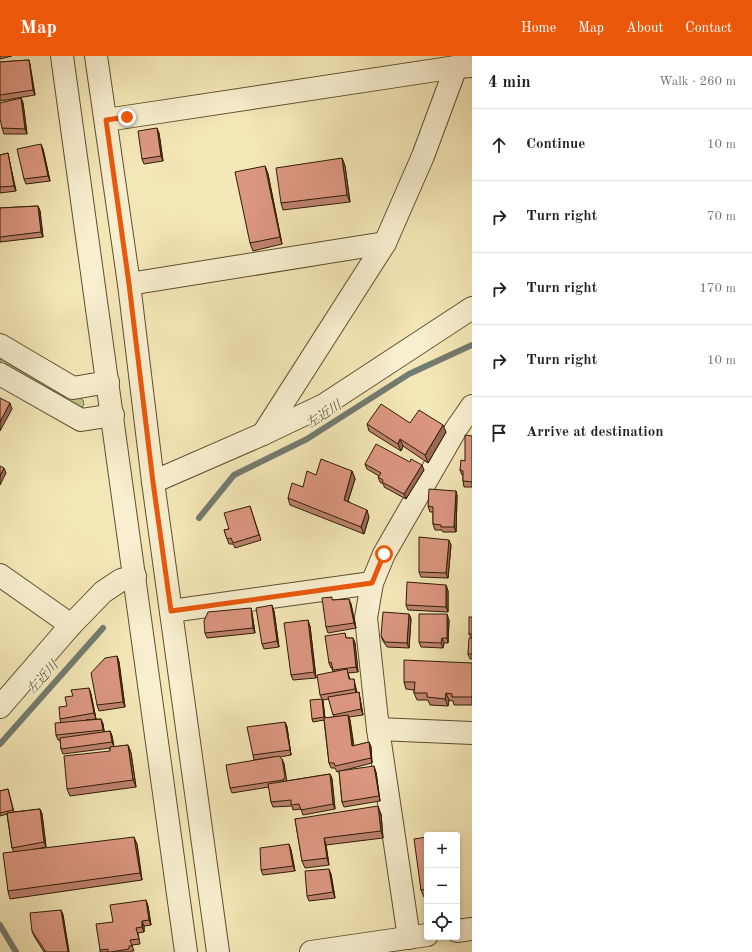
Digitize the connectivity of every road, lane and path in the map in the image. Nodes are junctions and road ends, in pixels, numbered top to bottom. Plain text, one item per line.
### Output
1 (62, 56) edge
2 (96, 56) edge
3 (464, 67) edge
4 (106, 120) junction
5 (384, 243) junction
6 (129, 284) junction
7 (472, 308) edge
8 (0, 345) edge
9 (0, 374) edge
10 (108, 382) junction
11 (472, 406) edge
12 (113, 415) junction
13 (464, 429) edge
14 (264, 434) junction
15 (153, 482) junction
16 (0, 575) edge
17 (135, 576) junction
18 (372, 583) junction
19 (171, 611) junction
20 (71, 625) junction
21 (0, 707) edge
22 (378, 728) junction
23 (472, 733) edge
24 (472, 929) edge
25 (460, 931) edge
26 (418, 937) edge
27 (186, 952) edge
28 (218, 952) edge
29 (311, 952) edge

1 - 10 street
2 - 4 street
3 - 4 street
3 - 5 street
4 - 6 street
5 - 6 street
5 - 14 street
6 - 15 street
7 - 14 street
8 - 10 street
9 - 12 street
10 - 12 street
11 - 13 street
12 - 17 street
13 - 18 street
14 - 15 street
15 - 19 street
16 - 20 street
17 - 20 street
17 - 27 street
18 - 19 street
18 - 22 street
19 - 28 street
20 - 21 street
22 - 23 street
22 - 26 street
24 - 25 street
26 - 29 street

